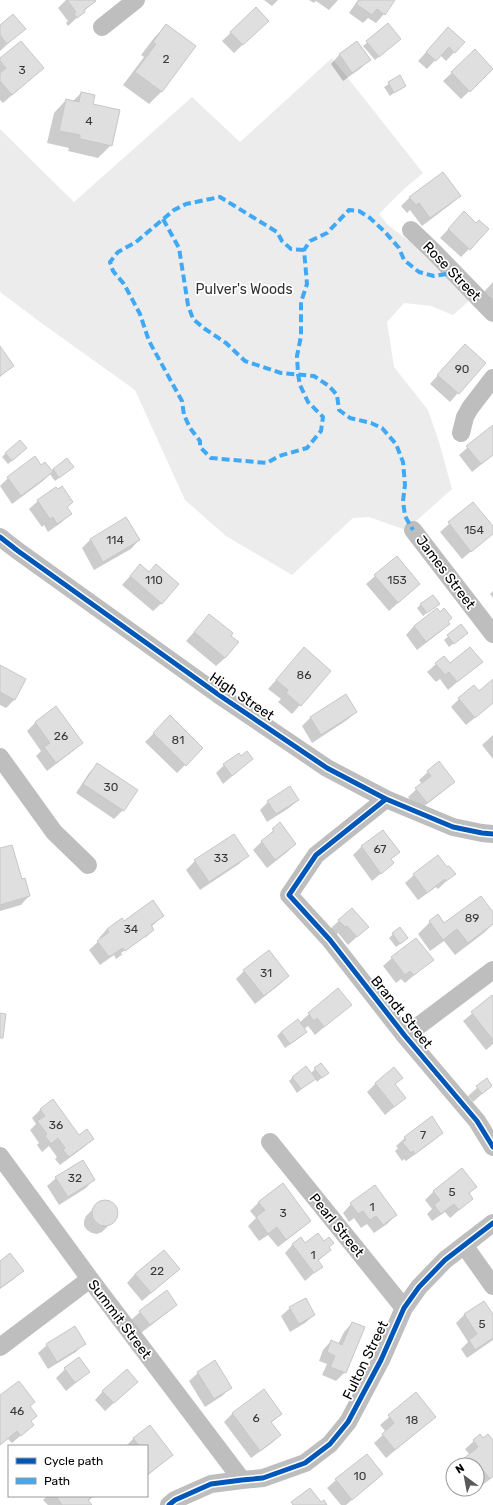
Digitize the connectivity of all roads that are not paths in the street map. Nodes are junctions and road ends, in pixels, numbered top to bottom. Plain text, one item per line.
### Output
1 (136, 0) edge
2 (102, 27) dead end
3 (411, 230) dead end
4 (493, 313) edge
5 (493, 378) edge
6 (461, 433) dead end
7 (413, 530) dead end
8 (0, 537) edge
9 (493, 634) edge
10 (0, 757) edge
11 (386, 799) junction
12 (493, 834) edge
13 (88, 865) dead end
14 (493, 970) edge
15 (405, 1036) junction
16 (270, 1142) dead end
17 (493, 1147) edge
18 (0, 1156) edge
19 (493, 1223) edge
20 (464, 1245) junction
21 (90, 1279) junction
22 (493, 1286) edge
23 (404, 1308) junction
24 (0, 1346) edge
25 (242, 1480) junction
26 (168, 1505) edge

1 - 2 street
3 - 4 street, Rose Street
5 - 6 street
7 - 9 street, James Street
8 - 11 street, High Street
10 - 13 street
11 - 12 street, High Street
11 - 15 street, Brandt Street
14 - 15 street
15 - 17 street, Brandt Street
16 - 23 street, Pearl Street
18 - 21 street, Summit Street
19 - 20 street, Fulton Street
20 - 22 street
20 - 23 street, Fulton Street
21 - 24 street
21 - 25 street, Summit Street
23 - 25 street, Fulton Street
25 - 26 street, Fulton Street

